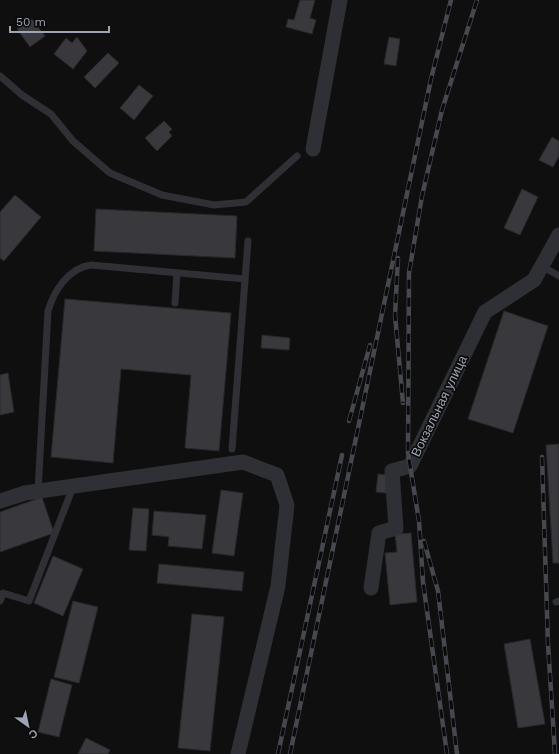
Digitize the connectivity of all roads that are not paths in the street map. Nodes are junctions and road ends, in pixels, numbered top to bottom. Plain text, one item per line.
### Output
1 (340, 0) edge
2 (0, 76) edge
3 (312, 149) dead end
4 (298, 156) dead end
5 (559, 235) edge
6 (248, 241) dead end
7 (542, 266) junction
8 (178, 273) junction
9 (559, 276) edge
10 (245, 279) junction
11 (175, 303) dead end
12 (232, 448) dead end
13 (73, 486) junction
14 (38, 491) junction
15 (0, 501) edge
16 (371, 588) dead end
17 (0, 600) edge
18 (238, 754) edge

1 - 3 street
2 - 4 lane
5 - 7 street, Вокзальная улица
6 - 10 lane
7 - 9 lane
7 - 16 street, Вокзальная улица
8 - 10 lane
8 - 11 lane
8 - 14 lane
10 - 12 lane
13 - 14 street
13 - 17 lane
13 - 18 street
14 - 15 street

